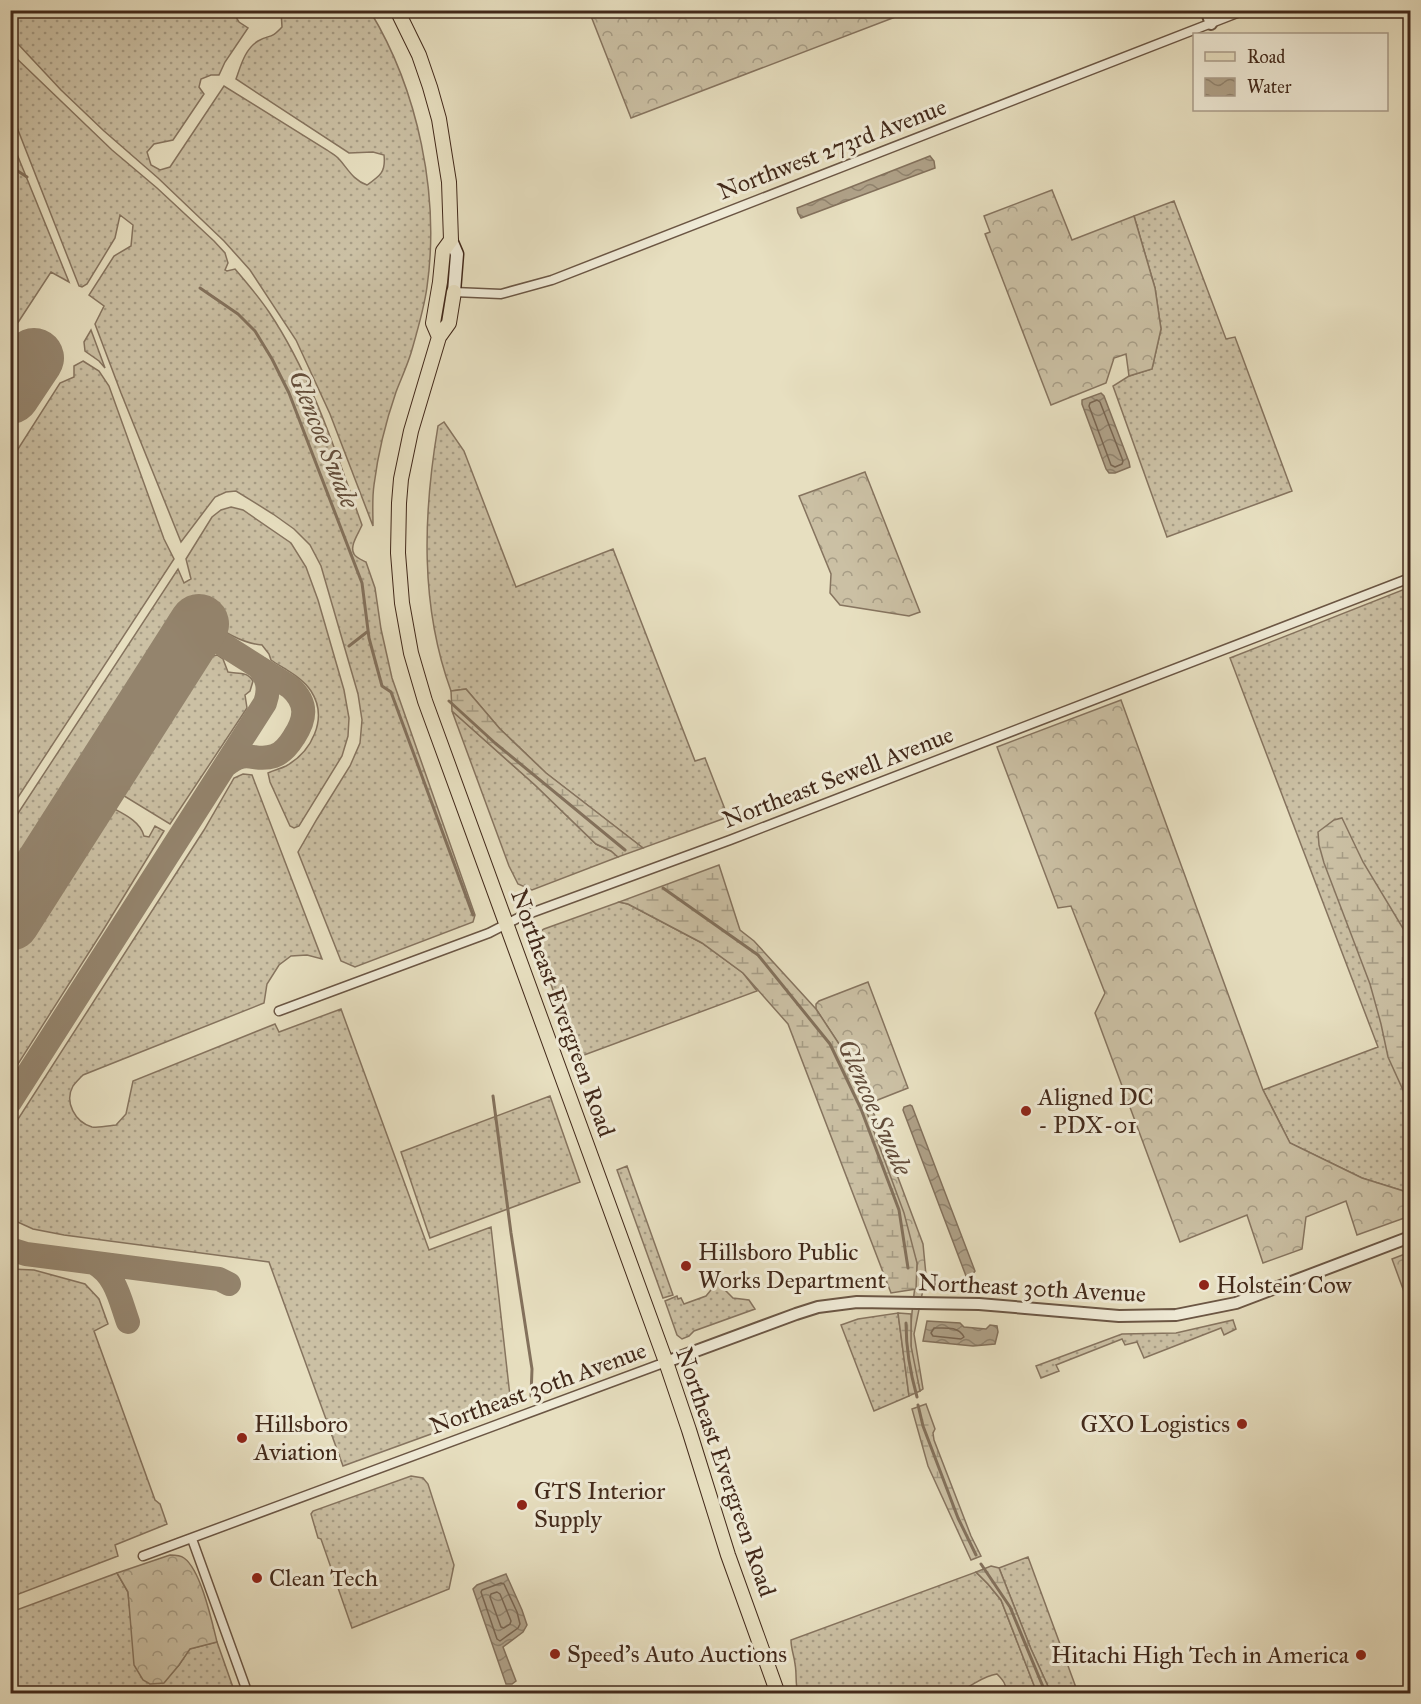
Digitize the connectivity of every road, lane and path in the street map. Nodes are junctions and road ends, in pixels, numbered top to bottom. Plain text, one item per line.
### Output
1 (397, 10) edge
2 (1206, 10) edge
3 (1245, 10) edge
4 (1210, 24) junction
5 (451, 240) junction
6 (454, 292) junction
7 (439, 337) junction
8 (1410, 579) edge
9 (506, 924) junction
10 (279, 1011) dead end
11 (1410, 1237) edge
12 (666, 1362) junction
13 (192, 1539) junction
14 (143, 1556) dead end
15 (248, 1694) edge
16 (778, 1694) edge

1 - 5 main road, Northeast Evergreen Road
2 - 4 street
3 - 4 street, Northwest 273rd Avenue
4 - 6 street, Northwest 273rd Avenue
5 - 6 main road, Northeast Evergreen Road
5 - 7 main road, Northeast Evergreen Road
6 - 7 main road, Northeast Evergreen Road
7 - 9 main road, Northeast Evergreen Road
8 - 9 street, Northeast Sewell Avenue
9 - 10 street, Northeast Sewell Avenue
9 - 12 main road, Northeast Evergreen Road
11 - 12 street, Northeast 30th Avenue
12 - 13 street, Northeast 30th Avenue
12 - 16 main road, Northeast Evergreen Road
13 - 14 street, Northeast 30th Avenue
13 - 15 street

